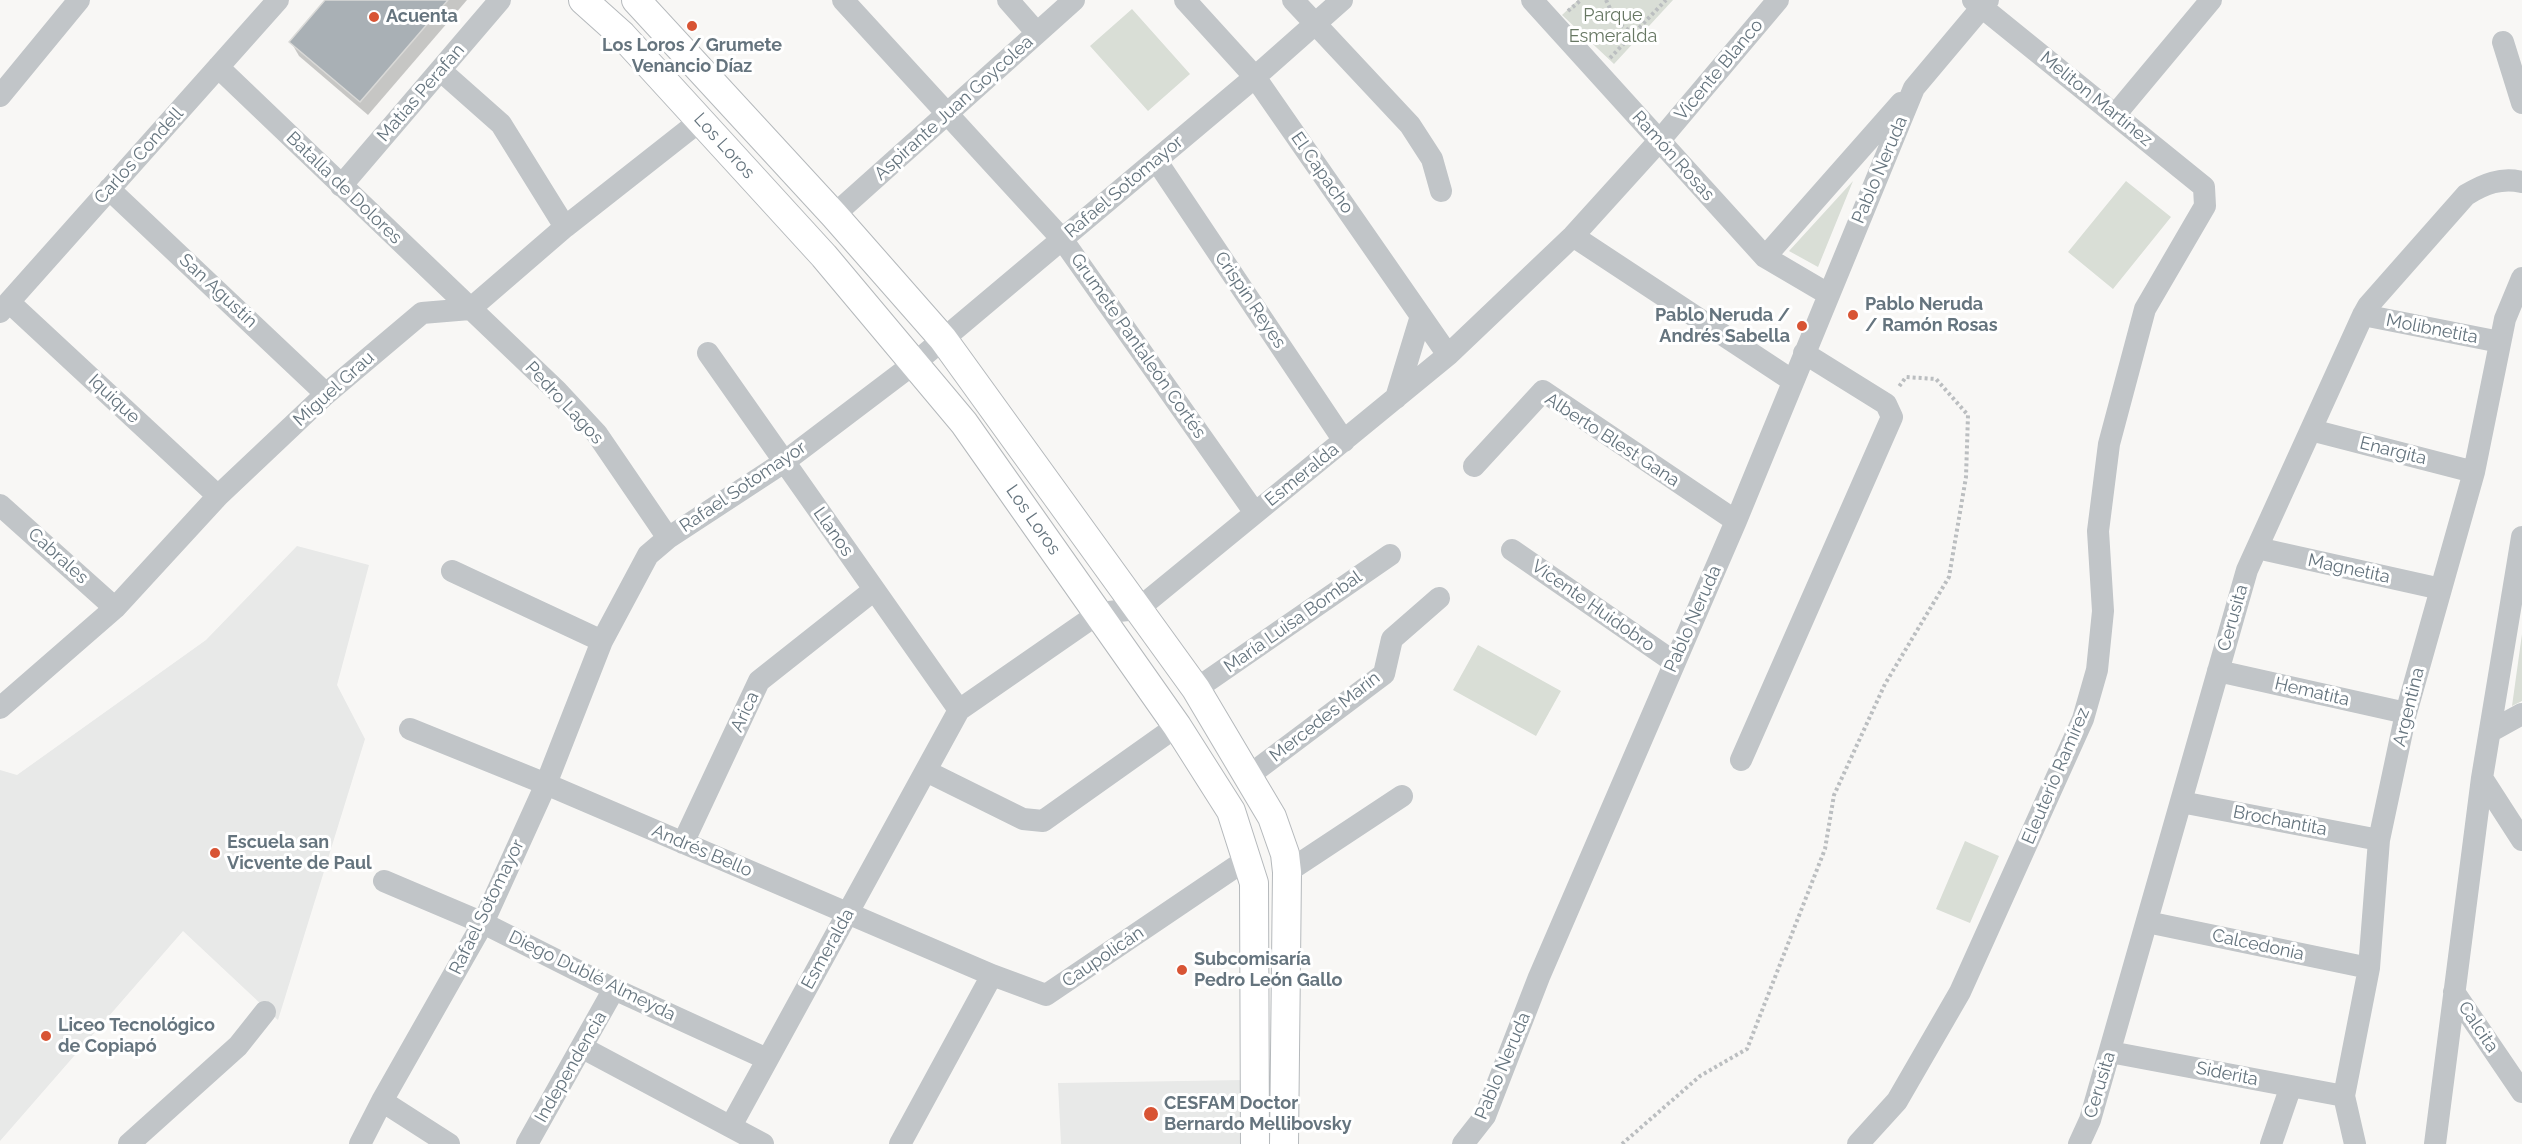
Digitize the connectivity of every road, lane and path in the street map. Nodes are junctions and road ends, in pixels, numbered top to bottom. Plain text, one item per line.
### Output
1 (79, 0) edge
2 (278, 0) edge
3 (500, 0) edge
4 (584, 0) edge
5 (843, 0) edge
6 (1008, 0) edge
7 (1074, 0) edge
8 (1185, 0) edge
9 (1293, 0) edge
10 (1342, 0) edge
11 (1606, 0) edge
12 (1666, 0) edge
13 (1778, 0) edge
14 (2211, 0) edge
15 (644, 3) edge
16 (1981, 3) edge
17 (1546, 5) edge
18 (1316, 23) junction
19 (1037, 33) junction
20 (1635, 34) junction
21 (2503, 42) dead end
22 (218, 68) junction
23 (440, 70) junction
24 (1597, 72) junction
25 (1255, 77) junction
26 (1914, 88) junction
27 (0, 96) edge
28 (2522, 103) edge
29 (948, 112) junction
30 (2115, 115) junction
31 (700, 120) junction
32 (1660, 140) junction
33 (1156, 160) junction
34 (2522, 182) edge
35 (341, 186) junction
36 (109, 189) junction
37 (1441, 190) dead end
38 (2205, 206) joint
39 (834, 215) junction
40 (565, 227) junction
41 (1573, 236) junction
42 (1062, 239) junction
43 (1765, 257) junction
44 (2522, 278) edge
45 (1828, 294) junction
46 (4, 307) edge
47 (470, 309) junction
48 (2363, 315) junction
49 (1421, 316) junction
50 (944, 339) junction
51 (2500, 342) junction
52 (708, 353) dead end
53 (1804, 353) junction
54 (1449, 355) junction
55 (915, 362) junction
56 (1793, 381) junction
57 (326, 394) junction
58 (1396, 398) junction
59 (1886, 404) junction
60 (2311, 430) junction
61 (1344, 441) junction
62 (784, 462) junction
63 (1474, 466) dead end
64 (2474, 472) junction
65 (218, 496) junction
66 (0, 505) edge
67 (1255, 513) junction
68 (1736, 521) junction
69 (2522, 537) edge
70 (668, 538) junction
71 (2257, 548) junction
72 (1512, 550) dead end
73 (1390, 555) dead end
74 (452, 571) dead end
75 (2441, 589) junction
76 (874, 590) junction
77 (1439, 598) dead end
78 (115, 608) junction
79 (1138, 609) junction
80 (1099, 613) junction
81 (602, 641) junction
82 (1674, 662) junction
83 (2218, 671) junction
84 (1196, 689) junction
85 (0, 708) edge
86 (959, 710) junction
87 (2406, 713) junction
88 (2522, 714) edge
89 (1177, 726) junction
90 (410, 729) dead end
91 (2491, 731) junction
92 (1741, 760) dead end
93 (926, 771) junction
94 (1247, 777) junction
95 (2482, 778) junction
96 (546, 783) junction
97 (1402, 796) dead end
98 (2181, 802) junction
99 (2379, 840) junction
100 (2522, 840) edge
101 (683, 843) junction
102 (1247, 859) junction
103 (1287, 872) junction
104 (384, 881) dead end
105 (848, 913) junction
106 (483, 922) junction
107 (2147, 922) junction
108 (2369, 968) junction
109 (992, 975) junction
110 (614, 989) junction
111 (2454, 992) junction
112 (265, 1012) dead end
113 (583, 1048) junction
114 (2110, 1052) junction
115 (767, 1059) junction
116 (2291, 1086) junction
117 (2522, 1092) edge
118 (2344, 1096) junction
119 (382, 1101) junction
120 (730, 1126) junction
121 (129, 1144) edge
122 (360, 1144) edge
123 (449, 1144) edge
124 (527, 1144) edge
125 (763, 1144) edge
126 (900, 1144) edge
127 (1255, 1144) edge
128 (1284, 1144) edge
129 (1462, 1144) edge
130 (1622, 1144) edge
131 (1858, 1144) edge
132 (2079, 1144) edge
133 (2271, 1144) edge
134 (2355, 1144) edge
135 (2435, 1144) edge

1 - 27 street
2 - 22 street, Carlos Condell
3 - 23 street, Matías Perafan
4 - 31 main road, Los Loros
5 - 29 street, Grumete Pantaleón Cortés
6 - 19 street
7 - 19 street, Aspirante Juan Goycolea
8 - 25 street, El Capacho
9 - 18 street
10 - 18 street, Rafael Sotomayor
11 - 20 path
12 - 20 path
13 - 32 street, Vicente Blanco
14 - 30 street
15 - 39 main road, Los Loros
16 - 26 street, Pablo Neruda
16 - 30 street, Meliton Martínez
17 - 24 street, Ramón Rosas
18 - 25 street, Rafael Sotomayor
18 - 37 street
19 - 29 street, Aspirante Juan Goycolea
20 - 24 path
21 - 28 street
22 - 35 street, Batalla de Dolores
22 - 36 street, Carlos Condell
23 - 35 street, Matías Perafan
23 - 40 street
24 - 32 street, Ramón Rosas
25 - 33 street, Rafael Sotomayor
25 - 49 street, El Capacho
26 - 43 street, Pablo Neruda
26 - 45 street, Pablo Neruda
29 - 39 street, Aspirante Juan Goycolea
29 - 42 street, Grumete Pantaleón Cortés
30 - 38 street, Meliton Martínez
31 - 40 street
31 - 55 main road, Los Loros
32 - 41 street, Esmeralda
32 - 43 street, Ramón Rosas
33 - 42 street, Rafael Sotomayor
33 - 61 street, Crispín Reyes
34 - 48 street, Cerusita
35 - 47 street, Batalla de Dolores
36 - 46 street, Carlos Condell
36 - 57 street, San Agustín
38 - 131 street, Eleuterio Ramírez
39 - 50 main road, Los Loros
40 - 47 street
41 - 54 street, Esmeralda
41 - 56 street
42 - 50 street, Rafael Sotomayor
42 - 67 street, Grumete Pantaleón Cortés
43 - 45 street, Ramón Rosas
44 - 51 street, Argentina
45 - 53 street, Pablo Neruda
46 - 65 street, Iquique
47 - 57 street, Miguel Grau
47 - 70 street, Pedro Lagos
48 - 51 street, Molibnetita
48 - 60 street, Cerusita
49 - 54 street, El Capacho
49 - 58 street
50 - 55 street, Rafael Sotomayor
50 - 79 main road, Los Loros
51 - 64 street, Argentina
52 - 62 street, Llanos
53 - 56 street, Pablo Neruda
53 - 59 street
54 - 58 street, Esmeralda
55 - 62 street, Rafael Sotomayor
55 - 80 main road, Los Loros
56 - 68 street, Pablo Neruda
57 - 65 street, Miguel Grau
58 - 61 street, Esmeralda
59 - 92 street
59 - 130 path
60 - 64 street, Enargita
60 - 71 street, Cerusita
61 - 67 street, Esmeralda
62 - 70 street, Rafael Sotomayor
62 - 76 street, Llanos
63 - 68 street, Alberto Blest Gana
64 - 75 street, Argentina
65 - 78 street, Miguel Grau
66 - 78 street, Cabrales
67 - 79 street, Esmeralda
68 - 82 street, Pablo Neruda
69 - 91 street
70 - 81 street, Rafael Sotomayor
71 - 75 street, Magnetita
71 - 83 street, Cerusita
72 - 82 street, Vicente Huidobro
73 - 84 street, María Luisa Bombal
74 - 81 street
75 - 87 street, Argentina
76 - 86 street, Llanos
76 - 101 street, Arica
77 - 94 street, Mercedes Marín
78 - 85 street, Miguel Grau
79 - 80 street, Esmeralda
79 - 84 main road, Los Loros
80 - 86 street, Esmeralda
80 - 89 main road, Los Loros
81 - 96 street, Rafael Sotomayor
82 - 129 street, Pablo Neruda
83 - 87 street, Hematita
83 - 98 street, Cerusita
84 - 94 main road, Los Loros
86 - 93 street, Esmeralda
87 - 99 street, Argentina
88 - 91 street
89 - 93 street
89 - 102 main road, Los Loros
90 - 96 street, Andrés Bello
91 - 95 street
93 - 105 street, Esmeralda
94 - 103 main road, Los Loros
95 - 100 street
95 - 111 street
96 - 101 street, Andrés Bello
96 - 106 street, Rafael Sotomayor
97 - 103 street
98 - 99 street, Brochantita
98 - 107 street, Cerusita
99 - 108 street, Argentina
101 - 105 street, Andrés Bello
102 - 109 street, Caupolicán
102 - 127 main road, Los Loros
103 - 128 main road, Los Loros
104 - 106 street, Diego Dublé Almeyda
105 - 109 street, Andrés Bello
105 - 115 street, Esmeralda
106 - 110 street, Diego Dublé Almeyda
106 - 119 street, Rafael Sotomayor
107 - 108 street, Calcedonia
107 - 114 street, Cerusita
108 - 118 street, Argentina
109 - 126 street
110 - 113 street, Independencia
110 - 115 street, Diego Dublé Almeyda
111 - 117 street, Calcita
111 - 135 street
112 - 121 street
113 - 120 street
113 - 124 street, Independencia
114 - 116 street, Siderita
114 - 132 street, Cerusita
115 - 120 street, Esmeralda
116 - 118 street, Siderita
116 - 133 street
118 - 134 street, Argentina
119 - 122 street, Rafael Sotomayor
119 - 123 street
120 - 125 street

